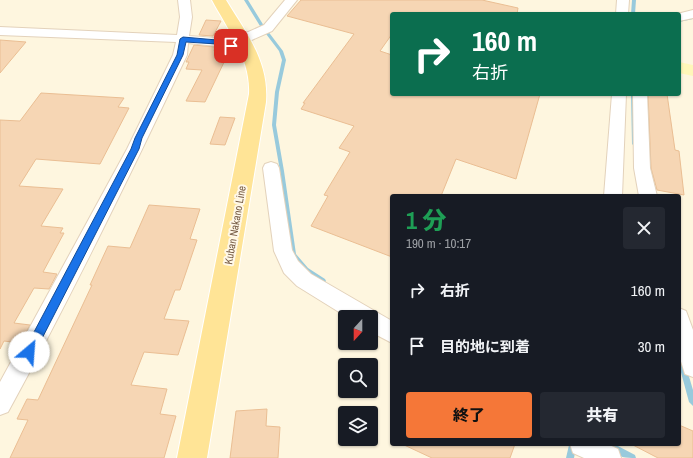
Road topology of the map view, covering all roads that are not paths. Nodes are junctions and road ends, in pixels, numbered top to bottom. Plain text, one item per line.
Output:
1 (184, 0) edge
2 (219, 0) edge
3 (291, 0) edge
4 (623, 0) edge
5 (622, 12) edge
6 (693, 14) edge
7 (681, 17) edge
8 (0, 31) edge
9 (183, 39) junction
10 (244, 45) junction
11 (619, 96) edge
12 (640, 96) edge
13 (271, 168) dead end
14 (613, 194) edge
15 (648, 194) edge
16 (354, 310) edge
17 (378, 324) edge
18 (681, 325) edge
19 (390, 332) edge
20 (693, 366) edge
21 (0, 404) edge
22 (192, 458) edge

1 - 9 street
2 - 10 main road, Kuban Nakano Line
3 - 10 street
4 - 5 street
6 - 7 street
8 - 9 street
9 - 10 street
9 - 21 street
10 - 22 main road, Kuban Nakano Line
11 - 14 street
12 - 15 street
13 - 16 street
17 - 19 street
18 - 20 street

